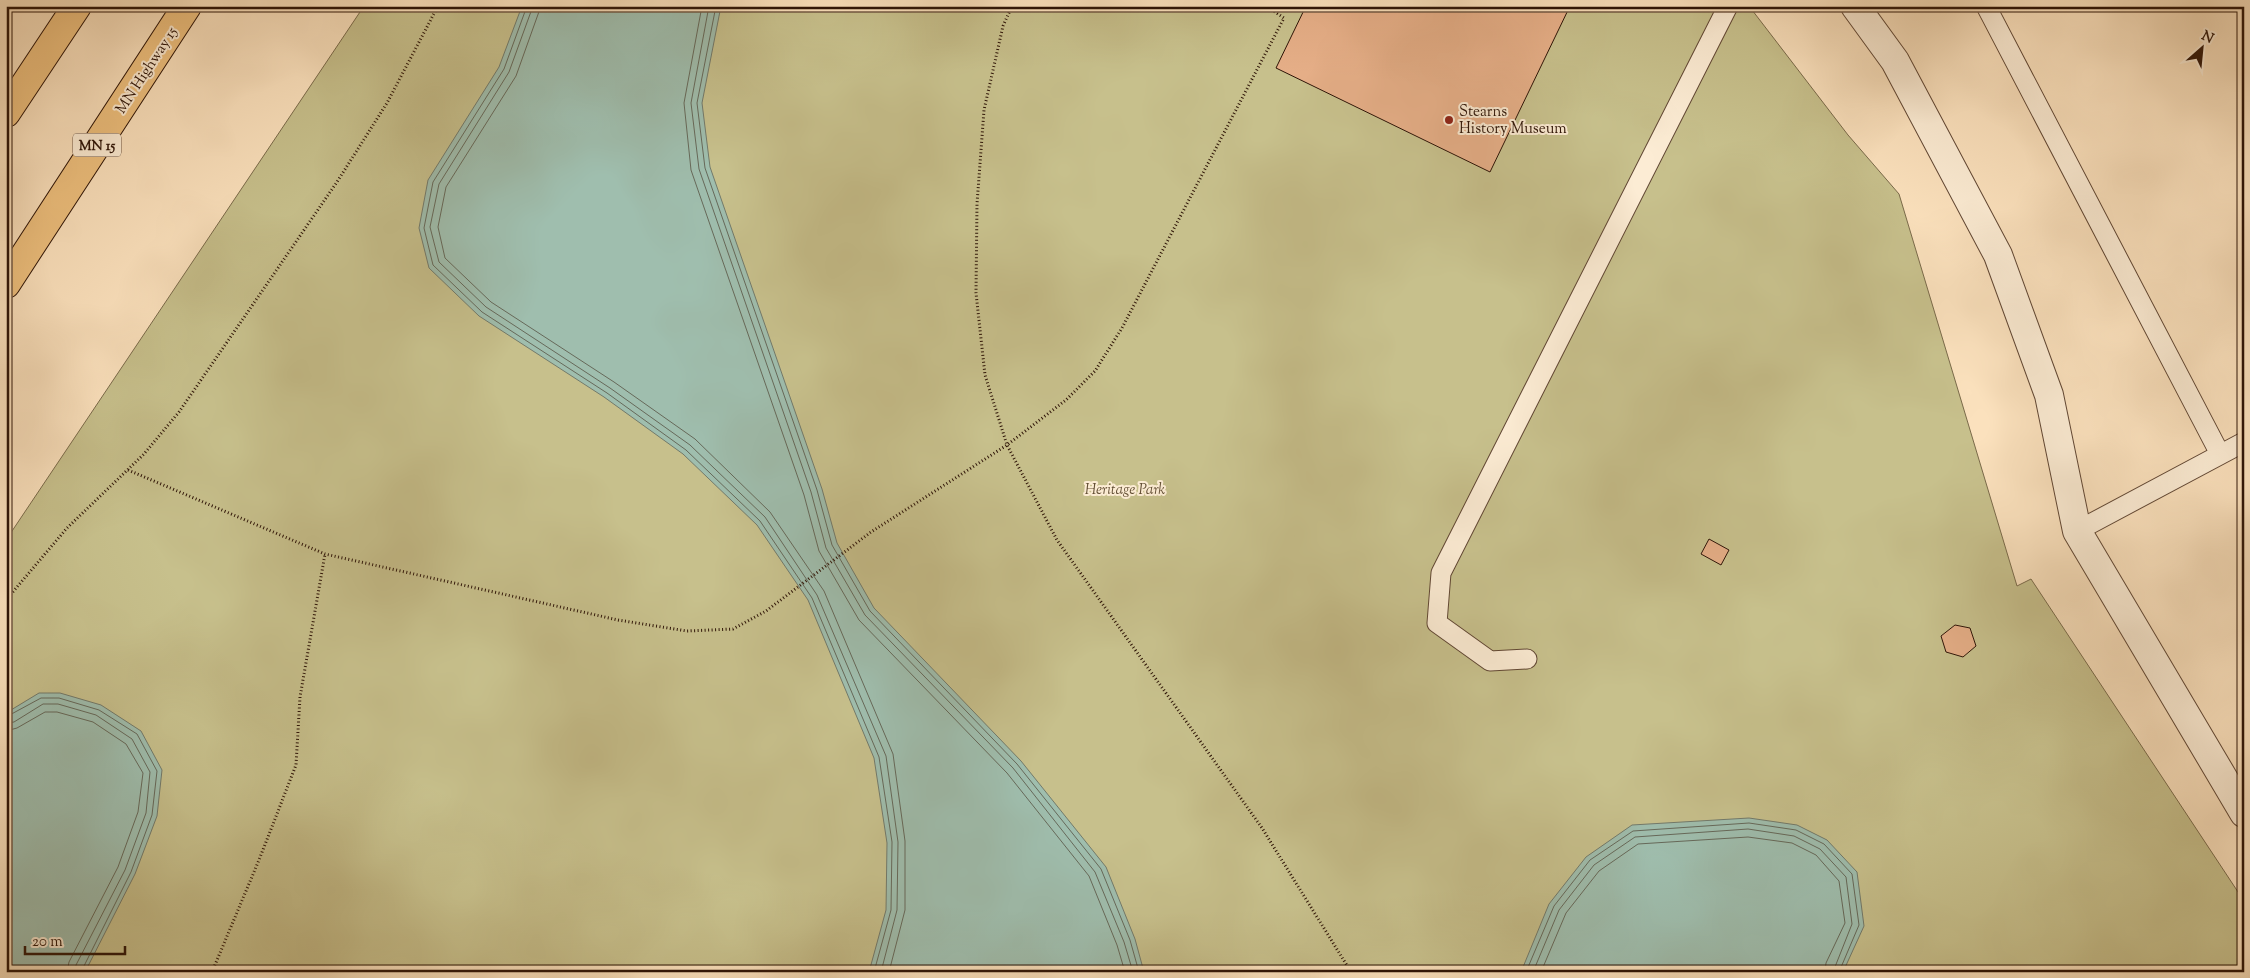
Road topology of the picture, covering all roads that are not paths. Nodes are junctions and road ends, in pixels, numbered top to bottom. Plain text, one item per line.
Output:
1 (77, 6) edge
2 (187, 6) edge
3 (1728, 6) edge
4 (1856, 6) edge
5 (1986, 6) edge
6 (6, 113) edge
7 (6, 284) edge
8 (2244, 442) edge
9 (2220, 454) junction
10 (2077, 531) junction
11 (1526, 660) dead end
12 (2244, 813) edge

1 - 6 highway
2 - 7 highway, MN Highway 15 / MN 15
3 - 11 lane
4 - 10 street
5 - 9 lane
8 - 9 lane
9 - 10 lane
10 - 12 street

